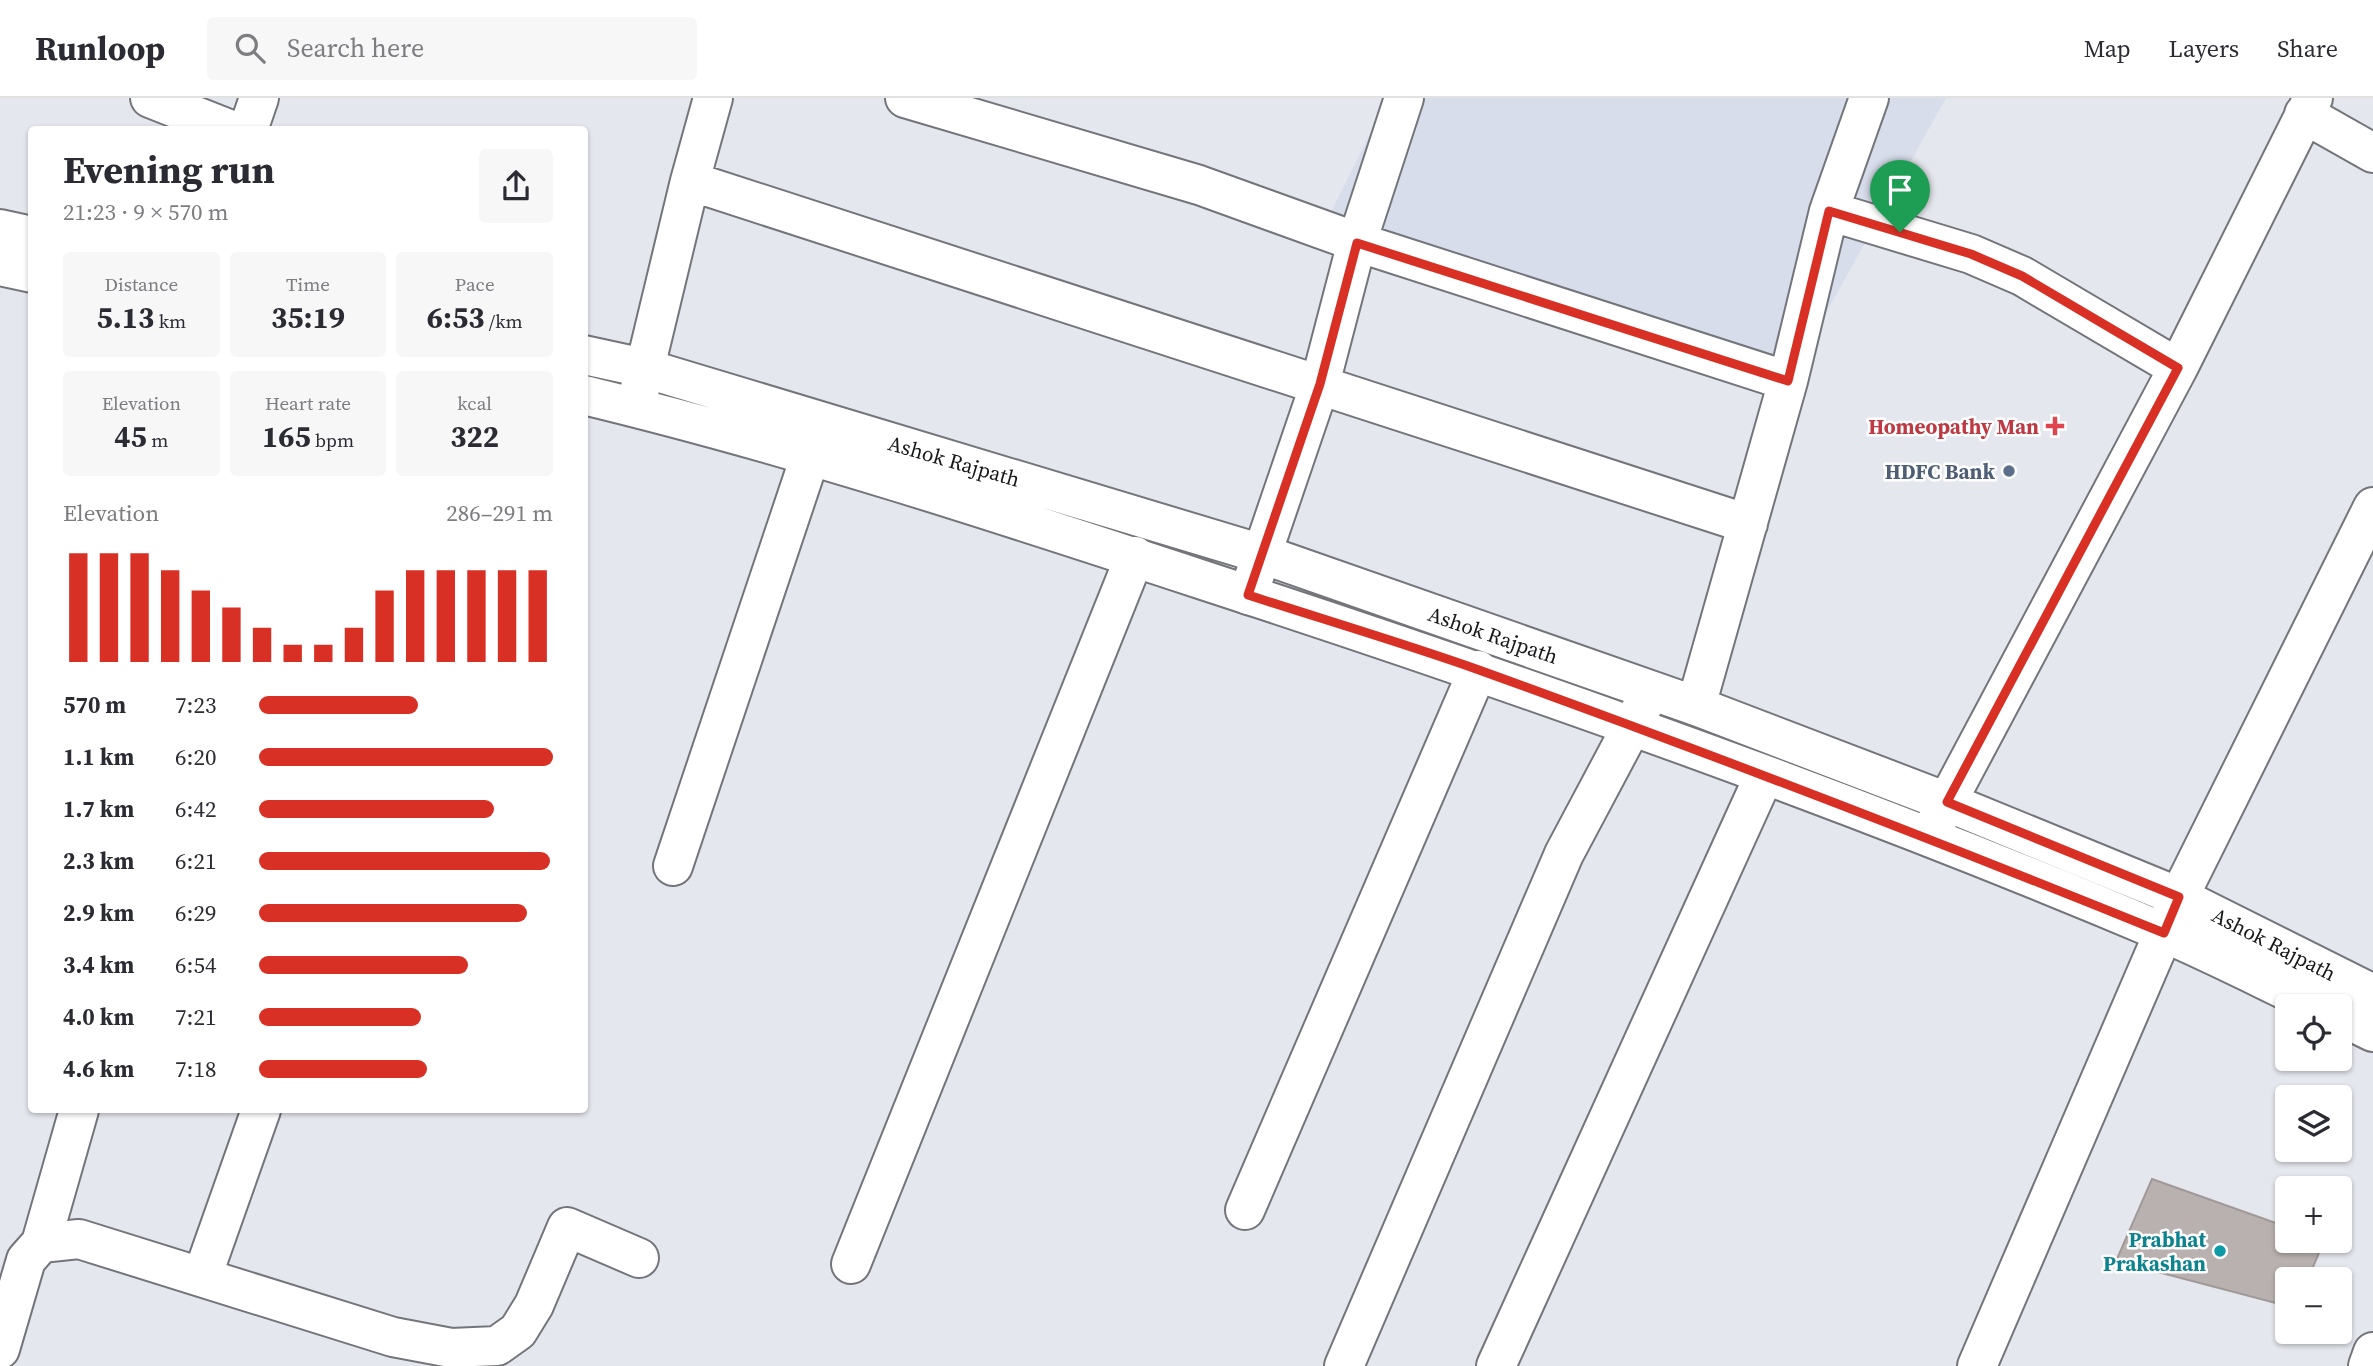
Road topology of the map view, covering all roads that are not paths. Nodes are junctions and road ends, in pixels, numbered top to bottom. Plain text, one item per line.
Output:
1 (150, 98) edge
2 (259, 98) edge
3 (713, 98) edge
4 (905, 98) edge
5 (1404, 98) edge
6 (1869, 98) edge
7 (2308, 106) edge
8 (221, 126) edge
9 (249, 126) edge
10 (2373, 153) edge
11 (690, 181) junction
12 (1829, 211) junction
13 (0, 229) edge
14 (28, 235) edge
15 (1357, 243) junction
16 (0, 267) edge
17 (28, 272) edge
18 (588, 356) edge
19 (644, 368) junction
20 (2178, 368) junction
21 (1788, 381) junction
22 (1320, 384) junction
23 (588, 396) edge
24 (636, 407) junction
25 (810, 457) junction
26 (2373, 508) edge
27 (1748, 524) junction
28 (1262, 554) junction
29 (1135, 556) junction
30 (1248, 595) junction
31 (1478, 670) junction
32 (1651, 690) junction
33 (1696, 706) junction
34 (1630, 726) junction
35 (1764, 776) junction
36 (1947, 802) junction
37 (1928, 837) junction
38 (673, 866) dead end
39 (2179, 897) junction
40 (2164, 933) junction
41 (2294, 994) edge
42 (2373, 994) edge
43 (2352, 1022) edge
44 (2373, 1032) edge
45 (78, 1113) edge
46 (260, 1113) edge
47 (1245, 1210) dead end
48 (41, 1242) junction
49 (639, 1258) dead end
50 (851, 1264) dead end
51 (202, 1277) junction
52 (0, 1349) edge
53 (2373, 1352) edge
54 (1344, 1366) edge
55 (1496, 1366) edge
56 (1977, 1366) edge
57 (2368, 1366) edge

1 - 8 street
2 - 9 street
3 - 11 street
4 - 15 street
5 - 15 street
6 - 12 street
7 - 10 street
7 - 20 street
11 - 19 street
11 - 22 street
12 - 20 street
12 - 21 street
13 - 14 street
15 - 21 street
15 - 22 street
16 - 17 street
18 - 19 street, Ashok Rajpath
19 - 24 street
19 - 28 street, Ashok Rajpath
20 - 36 street
21 - 27 street
22 - 27 street
22 - 28 street
23 - 24 street, Ashok Rajpath
24 - 25 street, Ashok Rajpath
25 - 29 street, Ashok Rajpath
25 - 38 street
26 - 39 street
27 - 33 street
28 - 30 street
28 - 32 street, Ashok Rajpath
29 - 30 street, Ashok Rajpath
29 - 50 street
30 - 31 street, Ashok Rajpath
31 - 34 street, Ashok Rajpath
31 - 47 street
32 - 33 street, Ashok Rajpath
32 - 34 street
33 - 36 street, Ashok Rajpath
34 - 35 street, Ashok Rajpath
34 - 54 street
35 - 37 street, Ashok Rajpath
35 - 55 street
36 - 37 street
36 - 39 street, Ashok Rajpath
37 - 40 street, Ashok Rajpath
39 - 40 street
39 - 42 street, Ashok Rajpath
40 - 41 street, Ashok Rajpath
40 - 56 street
43 - 44 street
45 - 48 street
46 - 51 street
48 - 51 street
48 - 52 street
49 - 51 street
53 - 57 street

